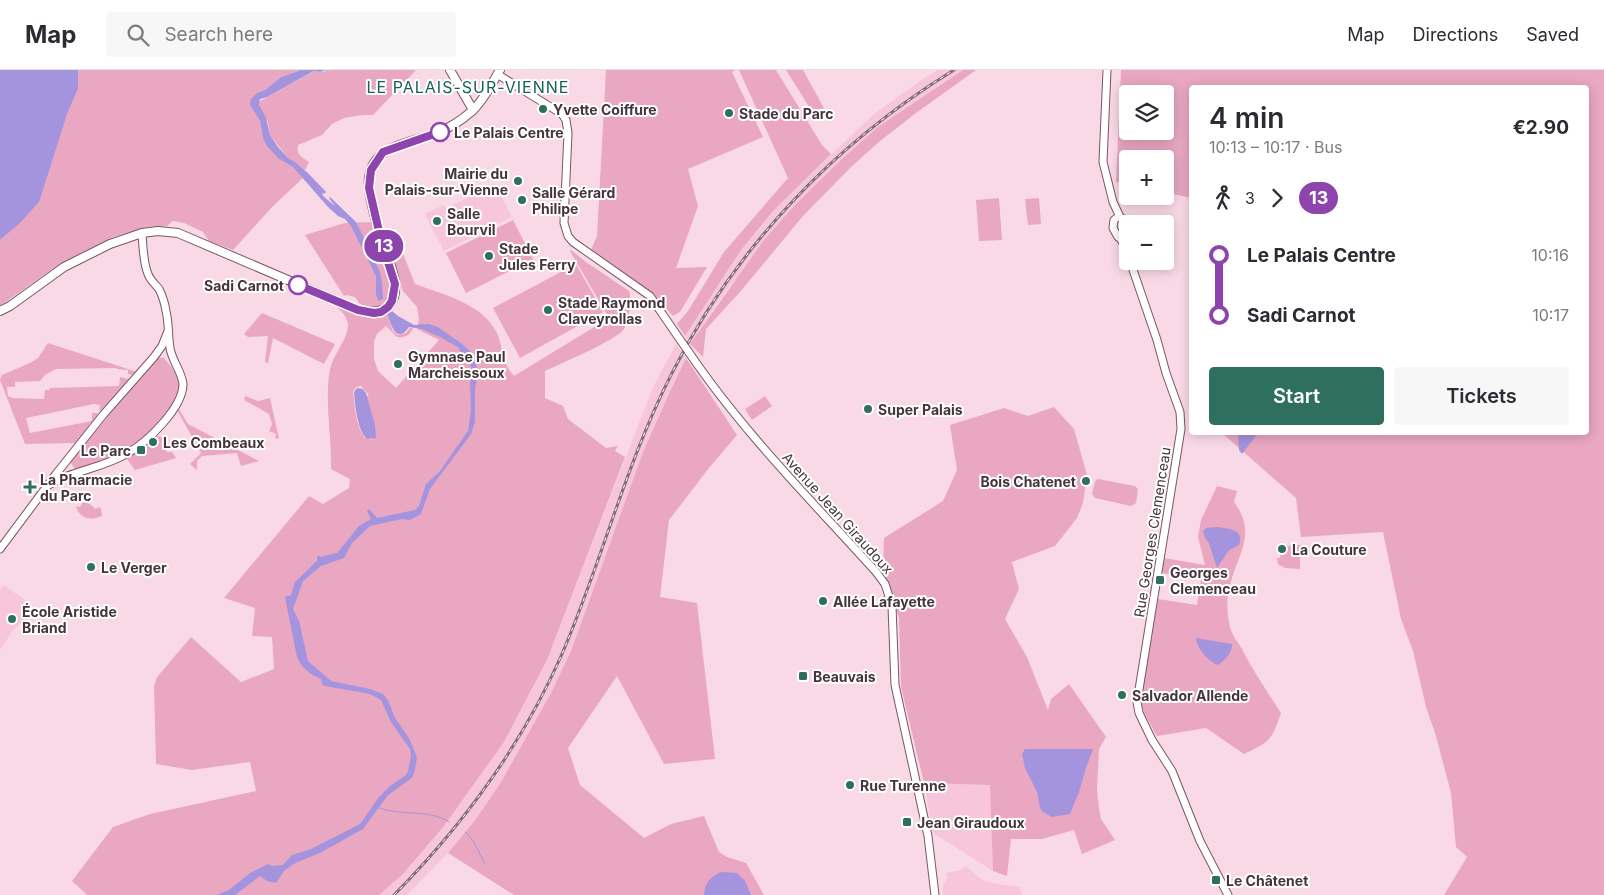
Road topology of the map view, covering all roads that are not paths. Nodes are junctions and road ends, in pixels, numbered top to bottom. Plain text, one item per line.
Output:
1 (450, 70) edge
2 (1107, 70) edge
3 (499, 72) edge
4 (473, 110) junction
5 (1118, 218) joint
6 (142, 233) junction
7 (1119, 234) edge
8 (1133, 270) edge
9 (0, 312) edge
10 (169, 329) junction
11 (67, 462) junction
12 (72, 473) junction
13 (46, 488) junction
14 (0, 549) edge
15 (935, 895) edge
16 (1228, 895) edge

1 - 4 main road
2 - 5 street
3 - 4 main road
3 - 15 street, Avenue Jean Giraudoux, bridge
4 - 6 main road
5 - 7 street
6 - 9 main road
6 - 10 street
8 - 16 street, Rue Georges Clemenceau
10 - 11 street
10 - 12 street
11 - 12 street
11 - 13 street
12 - 13 street
13 - 14 street

